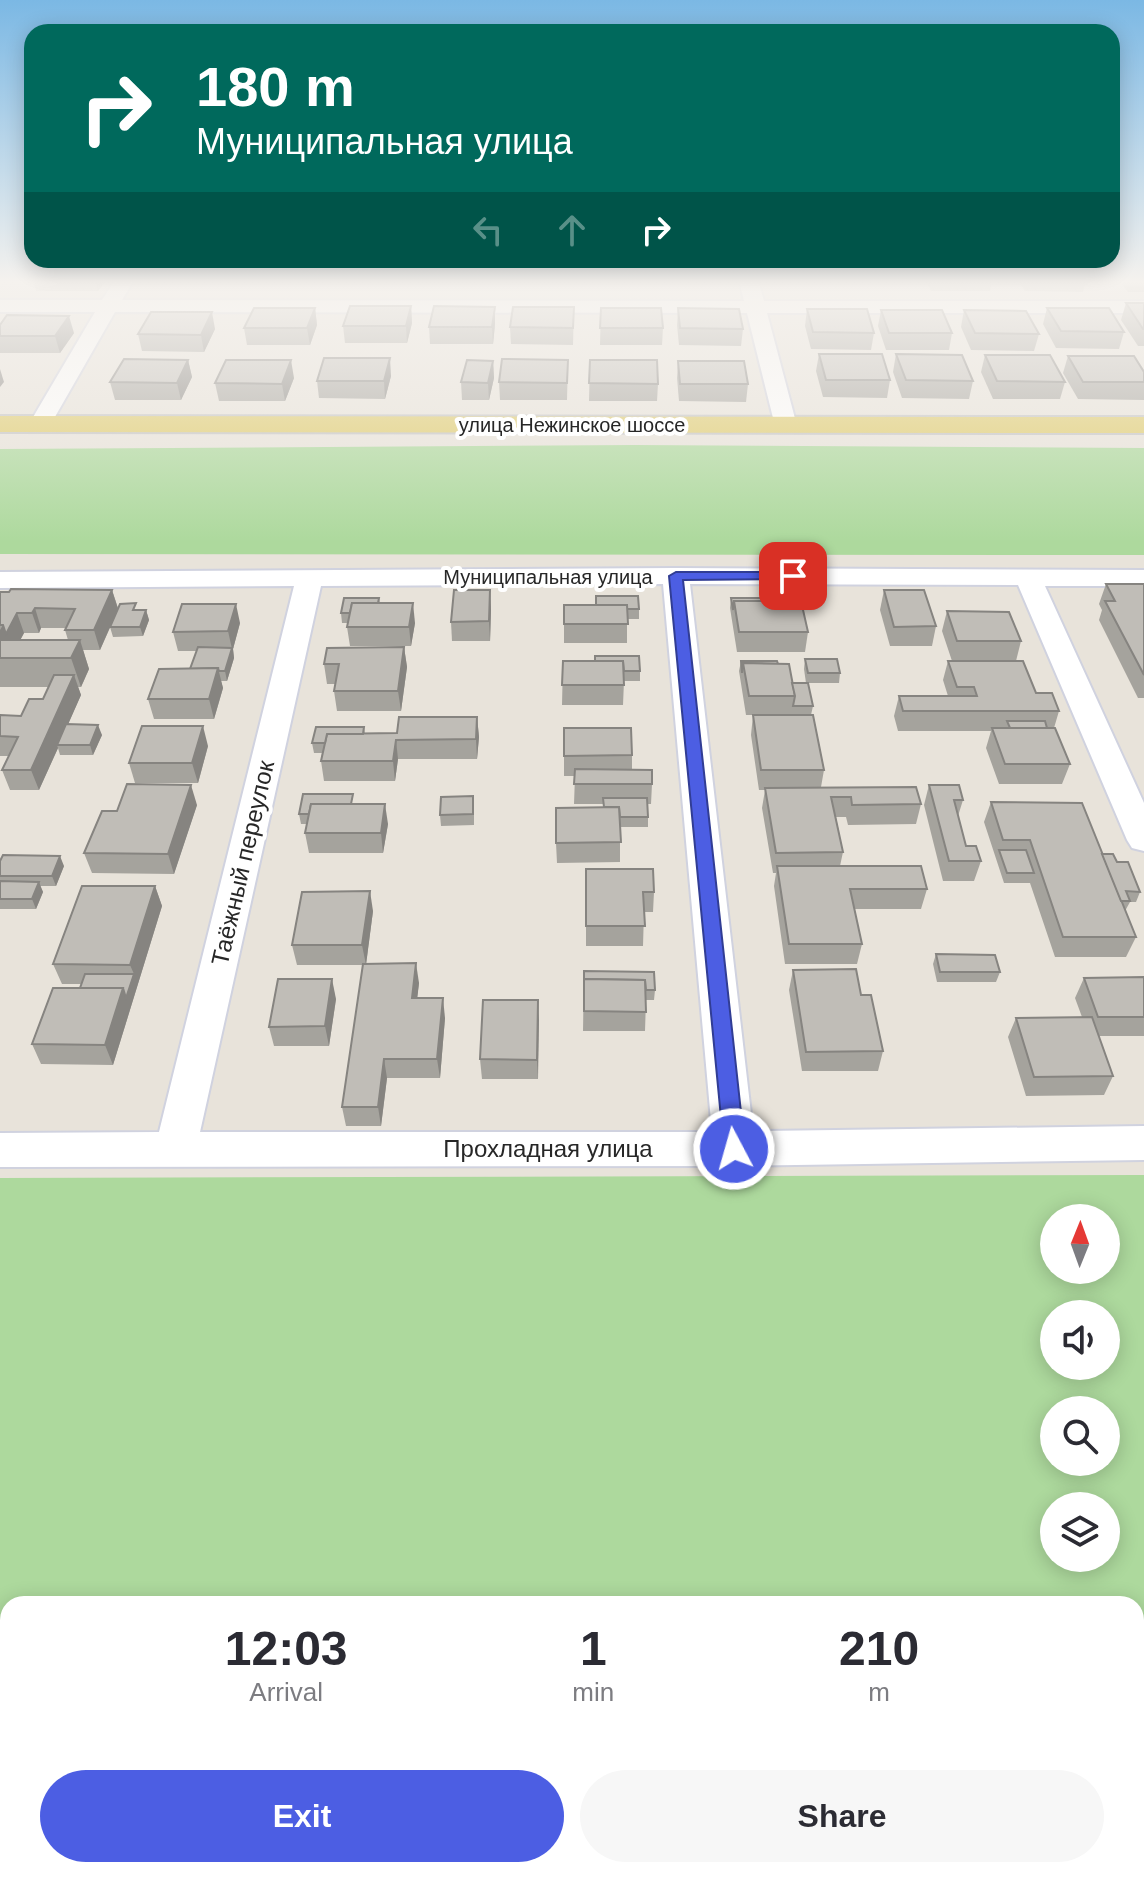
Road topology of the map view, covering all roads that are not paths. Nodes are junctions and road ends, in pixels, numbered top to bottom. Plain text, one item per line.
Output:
1 (72, 368) edge
2 (771, 368) edge
3 (0, 424) edge
4 (40, 424) junction
5 (1144, 425) edge
6 (786, 426) junction
7 (676, 576) junction
8 (1028, 577) junction
9 (309, 578) junction
10 (1144, 578) edge
11 (0, 580) edge
12 (1144, 840) edge
13 (1144, 1143) edge
14 (176, 1148) junction
15 (734, 1149) junction
16 (0, 1150) edge

1 - 4 street
2 - 6 street
3 - 4 main road, улица Нежинское шоссе
4 - 6 main road, улица Нежинское шоссе
5 - 6 main road, улица Нежинское шоссе
7 - 8 street, Муниципальная улица
7 - 9 street, Муниципальная улица
7 - 15 street
8 - 10 street, Муниципальная улица
8 - 12 street
9 - 11 street, Муниципальная улица
9 - 14 street, Таёжный переулок
13 - 15 street, Прохладная улица
14 - 15 street, Прохладная улица
14 - 16 street, Прохладная улица

